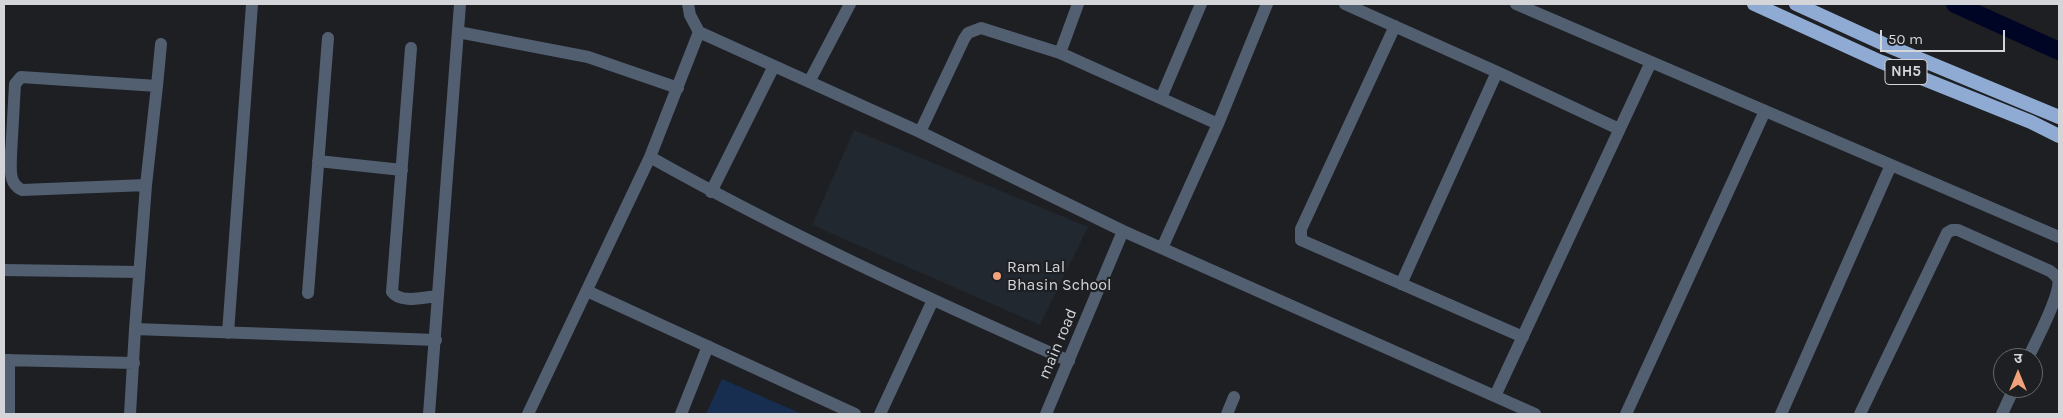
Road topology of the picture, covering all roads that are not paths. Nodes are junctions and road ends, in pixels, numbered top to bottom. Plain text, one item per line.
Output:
1 (252, 4) edge
2 (460, 4) edge
3 (688, 4) edge
4 (850, 4) edge
5 (1078, 4) edge
6 (1201, 4) edge
7 (1267, 4) edge
8 (1345, 4) edge
9 (1516, 4) edge
10 (1754, 4) edge
11 (1796, 4) edge
12 (1394, 26) junction
13 (458, 32) junction
14 (700, 32) junction
15 (328, 38) dead end
16 (161, 44) dead end
17 (411, 48) dead end
18 (1060, 53) junction
19 (1651, 62) junction
20 (774, 66) junction
21 (1497, 72) junction
22 (809, 82) junction
23 (157, 86) junction
24 (678, 88) junction
25 (1161, 98) junction
26 (1765, 111) junction
27 (2059, 116) edge
28 (1218, 124) junction
29 (1619, 129) junction
30 (920, 132) junction
31 (2059, 136) edge
32 (7, 155) edge
33 (650, 157) junction
34 (318, 162) junction
35 (1891, 165) junction
36 (402, 170) junction
37 (146, 185) junction
38 (711, 192) junction
39 (1123, 231) junction
40 (2059, 237) edge
41 (1162, 248) junction
42 (4, 270) edge
43 (139, 272) junction
44 (2058, 278) edge
45 (1401, 284) junction
46 (587, 291) junction
47 (308, 293) dead end
48 (438, 296) junction
49 (933, 300) junction
50 (135, 329) junction
51 (228, 333) junction
52 (1523, 337) junction
53 (436, 340) junction
54 (708, 346) junction
55 (2033, 348) edge
56 (7, 360) edge
57 (1069, 361) junction
58 (134, 363) junction
59 (1495, 396) junction
60 (1234, 397) dead end
61 (2009, 398) edge
62 (9, 414) edge
63 (130, 414) edge
64 (429, 414) edge
65 (528, 414) edge
66 (681, 414) edge
67 (856, 414) edge
68 (880, 414) edge
69 (1046, 414) edge
70 (1228, 414) edge
71 (1535, 414) edge
72 (1626, 414) edge
73 (1781, 414) edge
74 (1860, 414) edge
75 (2002, 414) edge

1 - 51 street
2 - 13 street
3 - 14 street
4 - 22 street
5 - 18 street
6 - 25 street
7 - 28 street
8 - 12 street
9 - 19 street
10 - 31 highway, NH5
11 - 27 highway, NH5
12 - 21 street
12 - 45 street
13 - 24 street
13 - 48 street
14 - 20 street
14 - 24 street
15 - 34 street
16 - 23 street
17 - 36 street
18 - 25 street
18 - 30 street
19 - 26 street
19 - 29 street
20 - 22 street
20 - 38 street
21 - 29 street
21 - 45 street
22 - 30 street
23 - 32 street
23 - 37 street
24 - 33 street
25 - 28 street
26 - 35 street
26 - 72 street
28 - 41 street
29 - 52 street
30 - 39 street
32 - 37 street
33 - 38 street
33 - 46 street
34 - 36 street
34 - 47 street
35 - 40 street
35 - 73 street
36 - 48 street
37 - 43 street
38 - 49 street
39 - 41 street
39 - 57 street, main road
41 - 59 street
42 - 43 street
43 - 50 street
44 - 55 street
44 - 74 street
45 - 52 street
46 - 54 street
46 - 65 street
48 - 53 street
49 - 57 street
49 - 68 street
50 - 51 street
50 - 58 street
51 - 53 street
52 - 59 street
53 - 64 street
54 - 66 street
54 - 67 street
56 - 58 street
56 - 62 street
57 - 69 street, main road
58 - 63 street
59 - 71 street
60 - 70 street
61 - 75 street

